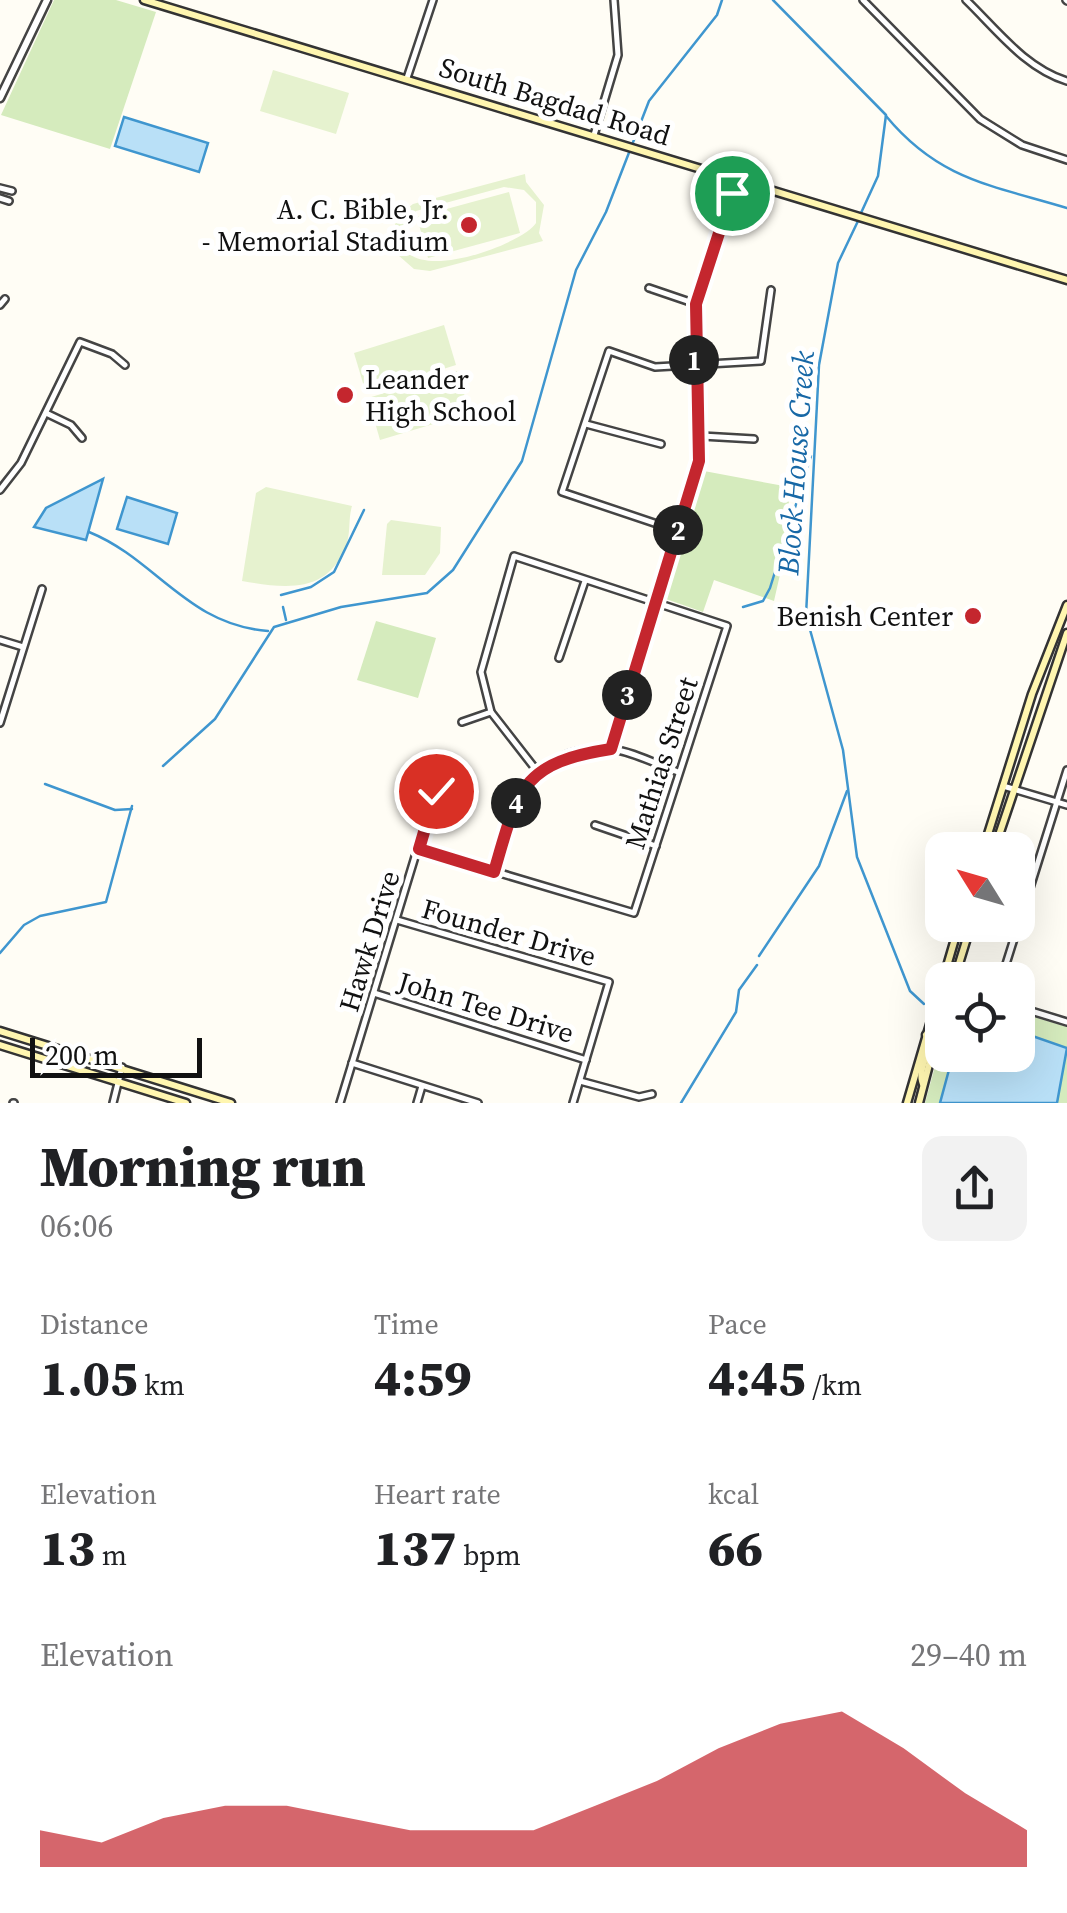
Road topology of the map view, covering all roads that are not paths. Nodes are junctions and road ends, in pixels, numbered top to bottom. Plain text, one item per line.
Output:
1 (47, 0) edge
2 (144, 0) edge
3 (433, 0) edge
4 (614, 0) edge
5 (862, 0) edge
6 (966, 0) edge
7 (407, 78) junction
8 (1067, 81) edge
9 (0, 98) edge
10 (594, 136) junction
11 (1067, 160) edge
12 (736, 181) junction
13 (0, 188) edge
14 (12, 191) dead end
15 (0, 198) edge
16 (9, 201) dead end
17 (1067, 280) edge
18 (649, 288) dead end
19 (771, 290) dead end
20 (696, 304) junction
21 (125, 365) dead end
22 (694, 365) junction
23 (46, 413) junction
24 (586, 424) junction
25 (702, 436) junction
26 (82, 438) dead end
27 (754, 439) dead end
28 (661, 444) dead end
29 (3, 480) edge
30 (0, 490) edge
31 (678, 531) junction
32 (585, 581) junction
33 (42, 589) dead end
34 (655, 602) junction
35 (1067, 605) edge
36 (1067, 633) edge
37 (0, 640) edge
38 (23, 647) junction
39 (559, 658) dead end
40 (492, 712) junction
41 (462, 722) dead end
42 (0, 723) edge
43 (611, 749) junction
44 (537, 770) junction
45 (1067, 770) edge
46 (678, 772) junction
47 (1003, 786) junction
48 (1014, 788) junction
49 (436, 791) dead end
50 (1057, 802) junction
51 (1067, 805) edge
52 (595, 824) dead end
53 (989, 832) edge
54 (1000, 832) edge
55 (656, 846) junction
56 (419, 849) junction
57 (494, 872) junction
58 (397, 920) junction
59 (1008, 962) edge
60 (374, 994) junction
61 (1035, 1012) edge
62 (1066, 1019) edge
63 (0, 1031) edge
64 (925, 1039) edge
65 (0, 1046) edge
66 (925, 1058) edge
67 (586, 1060) junction
68 (352, 1063) junction
69 (122, 1066) junction
70 (927, 1072) edge
71 (580, 1081) junction
72 (118, 1083) junction
73 (924, 1085) junction
74 (422, 1086) junction
75 (652, 1094) dead end
76 (113, 1103) edge
77 (186, 1103) edge
78 (231, 1103) edge
79 (340, 1103) edge
80 (417, 1103) edge
81 (478, 1103) edge
82 (573, 1103) edge
83 (907, 1103) edge
84 (918, 1103) edge

1 - 9 street
2 - 7 main road, South Bagdad Road
3 - 7 street
4 - 10 street
5 - 11 street
6 - 8 street
7 - 10 main road, South Bagdad Road
10 - 12 main road, South Bagdad Road
12 - 17 main road, South Bagdad Road
12 - 20 street
13 - 14 street
15 - 16 street
18 - 20 street
19 - 22 street
20 - 22 street
21 - 23 street
22 - 24 street
22 - 25 street
23 - 26 street
23 - 29 street
24 - 28 street
24 - 31 street
25 - 27 street
25 - 31 street
29 - 30 street
31 - 34 street
32 - 34 street
32 - 39 street
32 - 40 street
33 - 38 street
34 - 43 street
34 - 46 street, Mathias Street
35 - 47 main road
36 - 48 main road
37 - 38 street
38 - 42 street
40 - 41 street
40 - 44 street
43 - 44 street
43 - 46 street
44 - 57 street
45 - 50 street
46 - 55 street, Mathias Street
47 - 48 street
47 - 53 main road
48 - 50 street
48 - 54 main road
49 - 56 street, Hawk Drive
50 - 51 street
50 - 59 street
52 - 55 street
55 - 57 street, Mathias Street
56 - 57 street
56 - 58 street, Hawk Drive
58 - 60 street, Hawk Drive
58 - 67 street, Founder Drive
60 - 67 street, John Tee Drive
60 - 68 street, Hawk Drive
61 - 62 street
63 - 69 main road
64 - 83 main road
65 - 72 main road
66 - 73 main road
67 - 71 street
68 - 74 street
68 - 79 street, Hawk Drive
69 - 72 street
69 - 78 main road
70 - 73 main road
71 - 75 street
71 - 82 street
72 - 76 street
72 - 77 main road
73 - 84 main road
74 - 80 street
74 - 81 street

